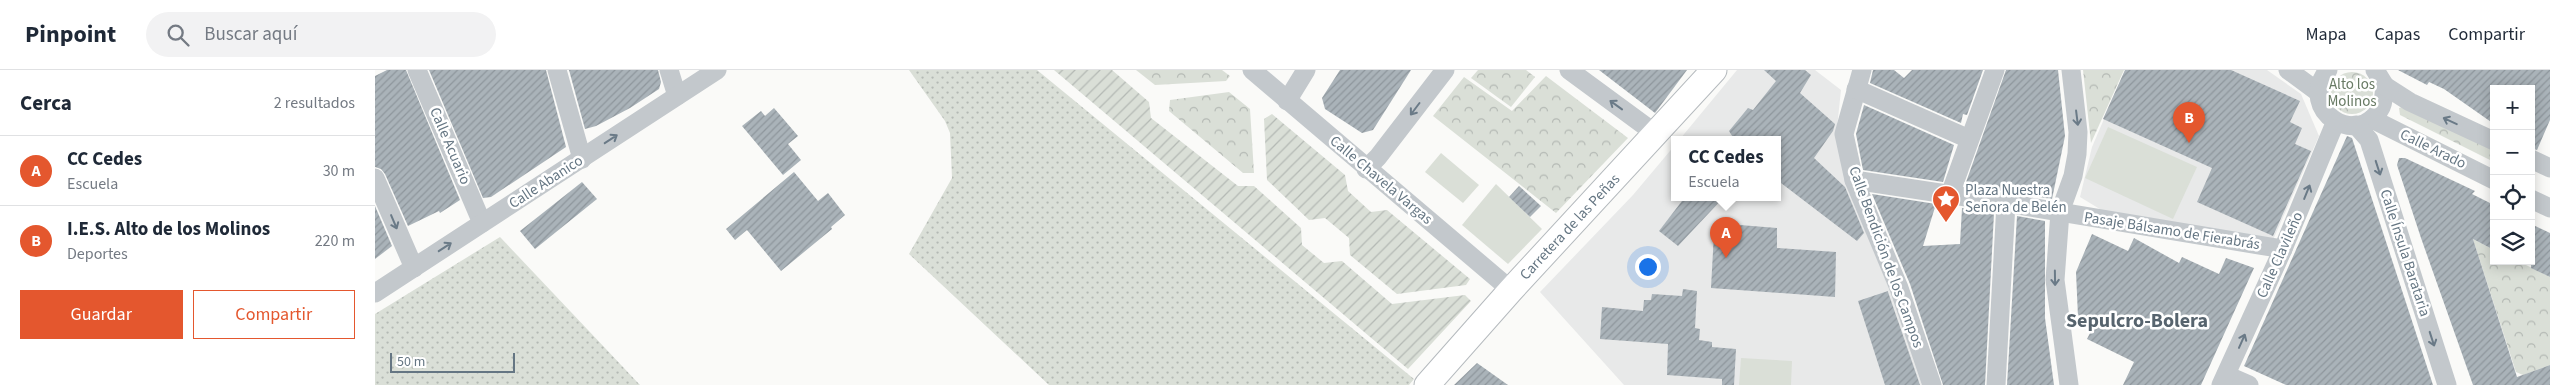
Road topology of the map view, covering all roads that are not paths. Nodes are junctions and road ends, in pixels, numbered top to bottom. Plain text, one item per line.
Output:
1 (417, 70) edge
2 (557, 70) edge
3 (669, 70) edge
4 (717, 70) edge
5 (1252, 70) edge
6 (1306, 70) edge
7 (1445, 70) edge
8 (1569, 70) edge
9 (1714, 70) edge
10 (1862, 70) edge
11 (1995, 70) edge
12 (2071, 70) edge
13 (2288, 70) edge
14 (2328, 70) edge
15 (2375, 70) edge
16 (2385, 86) junction
17 (1856, 89) junction
18 (2318, 92) junction
19 (677, 96) junction
20 (1287, 100) junction
21 (2364, 122) junction
22 (2335, 123) junction
23 (1655, 134) junction
24 (1969, 139) junction
25 (2490, 139) edge
26 (582, 159) junction
27 (2535, 161) edge
28 (2550, 167) edge
29 (1366, 169) junction
30 (375, 178) edge
31 (2490, 178) edge
32 (1854, 180) junction
33 (1949, 197) junction
34 (2535, 200) edge
35 (2006, 202) junction
36 (2550, 208) edge
37 (2060, 212) junction
38 (482, 223) junction
39 (2283, 249) junction
40 (414, 268) junction
41 (1511, 290) junction
42 (375, 293) edge
43 (2224, 380) edge
44 (1427, 385) edge
45 (1932, 385) edge
46 (1995, 385) edge
47 (2069, 385) edge
48 (2249, 385) edge
49 (2447, 385) edge

1 - 38 street, Calle Acuario
2 - 26 street
3 - 19 street
4 - 19 street, Calle Abanico
5 - 20 street, Calle Chavela Vargas
6 - 20 street
7 -> 29 street
23 -> 8 street
9 - 23 main road, Carretera de las Peñas
10 - 17 street, Calle Bendición de los Campos
11 - 24 street
12 -> 37 street
13 - 18 street
14 - 18 street
15 - 16 street
16 - 21 street
25 -> 16 street
17 - 24 street
17 - 32 street, Calle Bendición de los Campos
18 - 22 street
26 -> 19 street, Calle Abanico
20 - 29 street, Calle Chavela Vargas
21 - 22 street
21 - 31 street, Calle Arado
21 -> 49 street, Calle Ínsula Barataria
39 -> 22 street, Calle Clavileño
23 - 41 main road, Carretera de las Peñas
24 - 33 street
26 - 38 street, Calle Abanico
27 - 28 street
29 - 41 street, Calle Chavela Vargas
30 -> 40 street
32 - 33 street, Pasaje Bálsamo de Fierabrás
32 - 45 street, Calle Bendición de los Campos
33 - 35 street, Pasaje Bálsamo de Fierabrás
34 - 36 street
35 - 37 street, Pasaje Bálsamo de Fierabrás
35 - 46 street
37 - 39 street, Pasaje Bálsamo de Fierabrás
37 -> 47 street
40 -> 38 street, Calle Abanico
43 -> 39 street, Calle Clavileño
40 - 42 street, Calle Abanico
41 - 44 main road, Carretera de las Peñas
43 - 48 street

